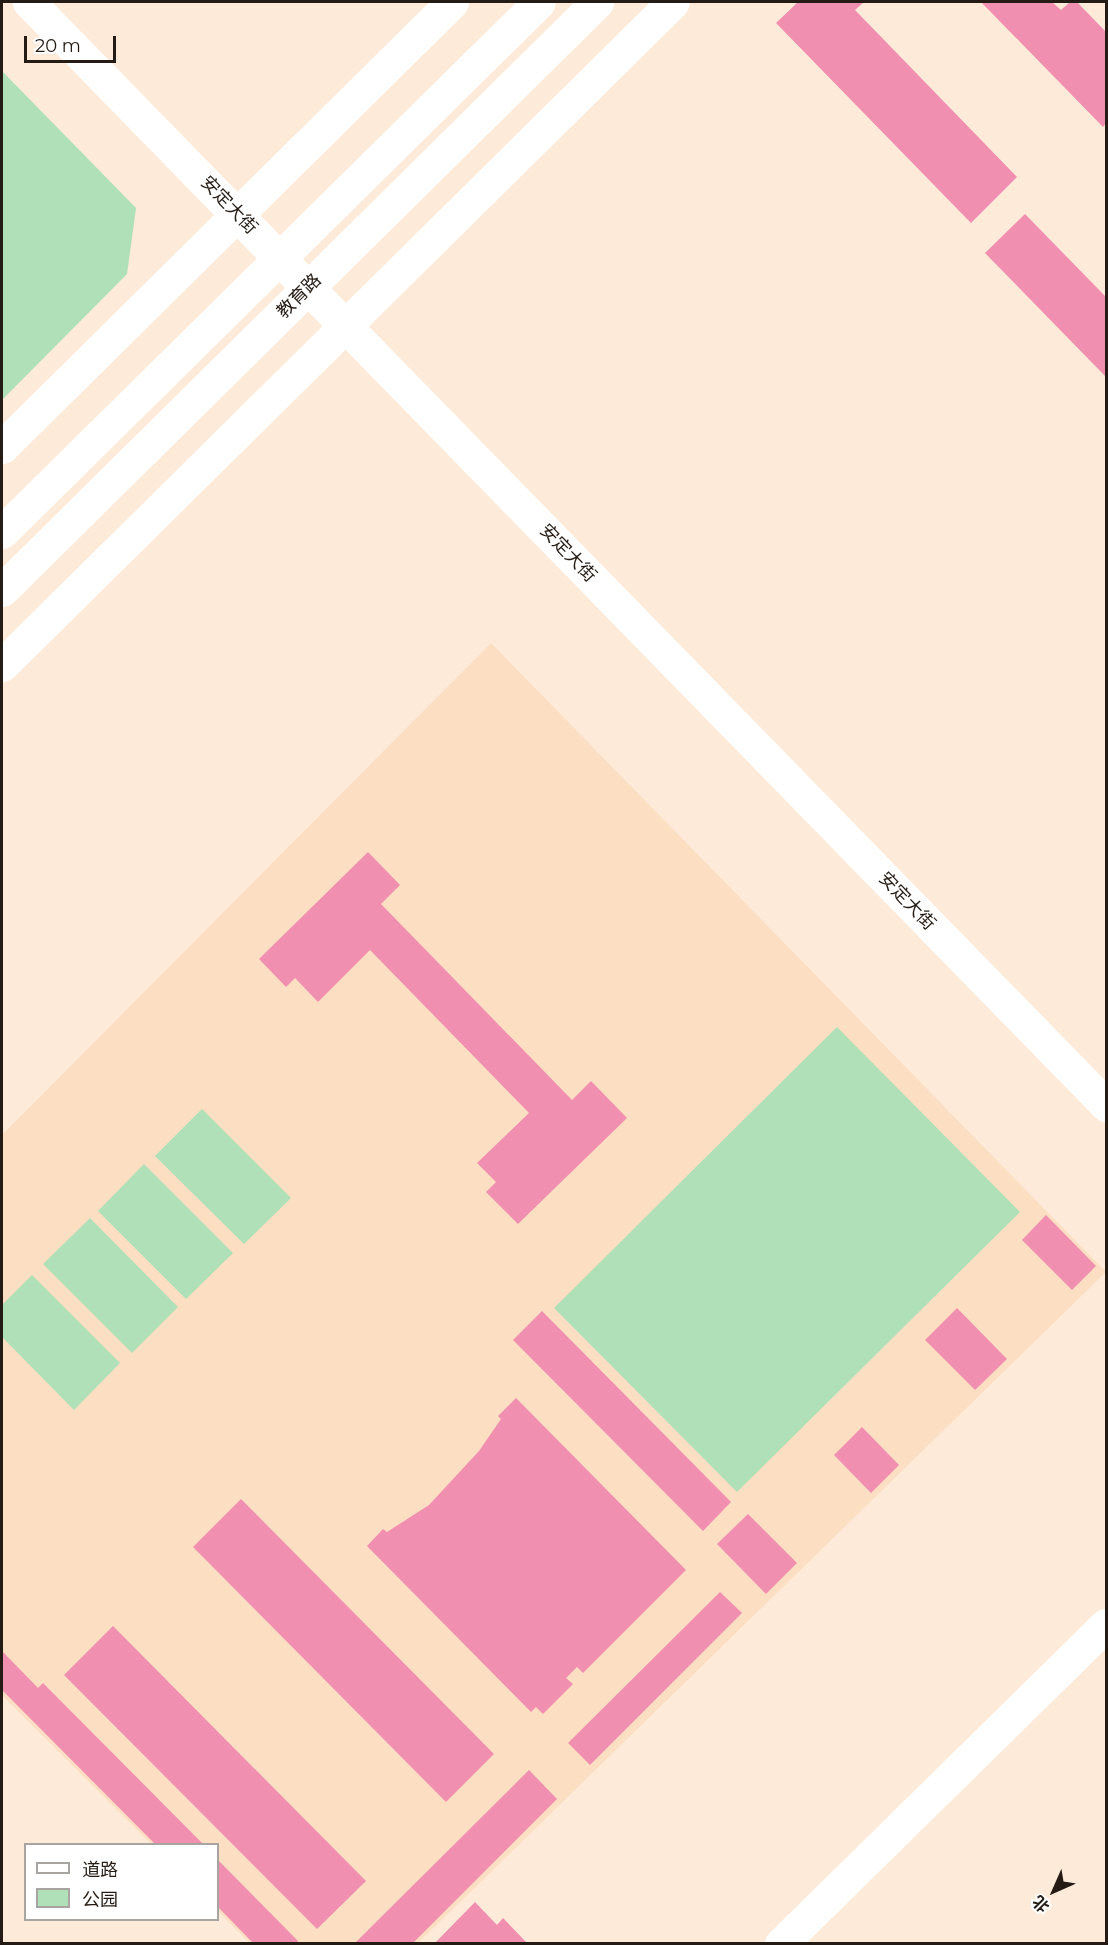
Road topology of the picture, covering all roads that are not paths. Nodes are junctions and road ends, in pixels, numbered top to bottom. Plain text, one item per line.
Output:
1 (29, 2) edge
2 (452, 2) edge
3 (539, 2) edge
4 (597, 2) edge
5 (673, 2) edge
6 (237, 214) junction
7 (280, 257) junction
8 (308, 287) junction
9 (346, 326) junction
10 (2, 447) edge
11 (2, 532) edge
12 (2, 590) edge
13 (2, 665) edge
14 (1107, 1105) edge
15 (1107, 1625) edge
16 (781, 1944) edge

1 - 6 street, 安定大街
2 - 6 street
3 - 7 street
4 - 8 street, 教育路
5 - 9 street
6 - 7 street, 安定大街
6 - 10 street
7 - 8 street, 安定大街
7 - 11 street
8 - 9 street, 安定大街
8 - 12 street, 教育路
9 - 13 street
9 - 14 street, 安定大街
15 - 16 street

